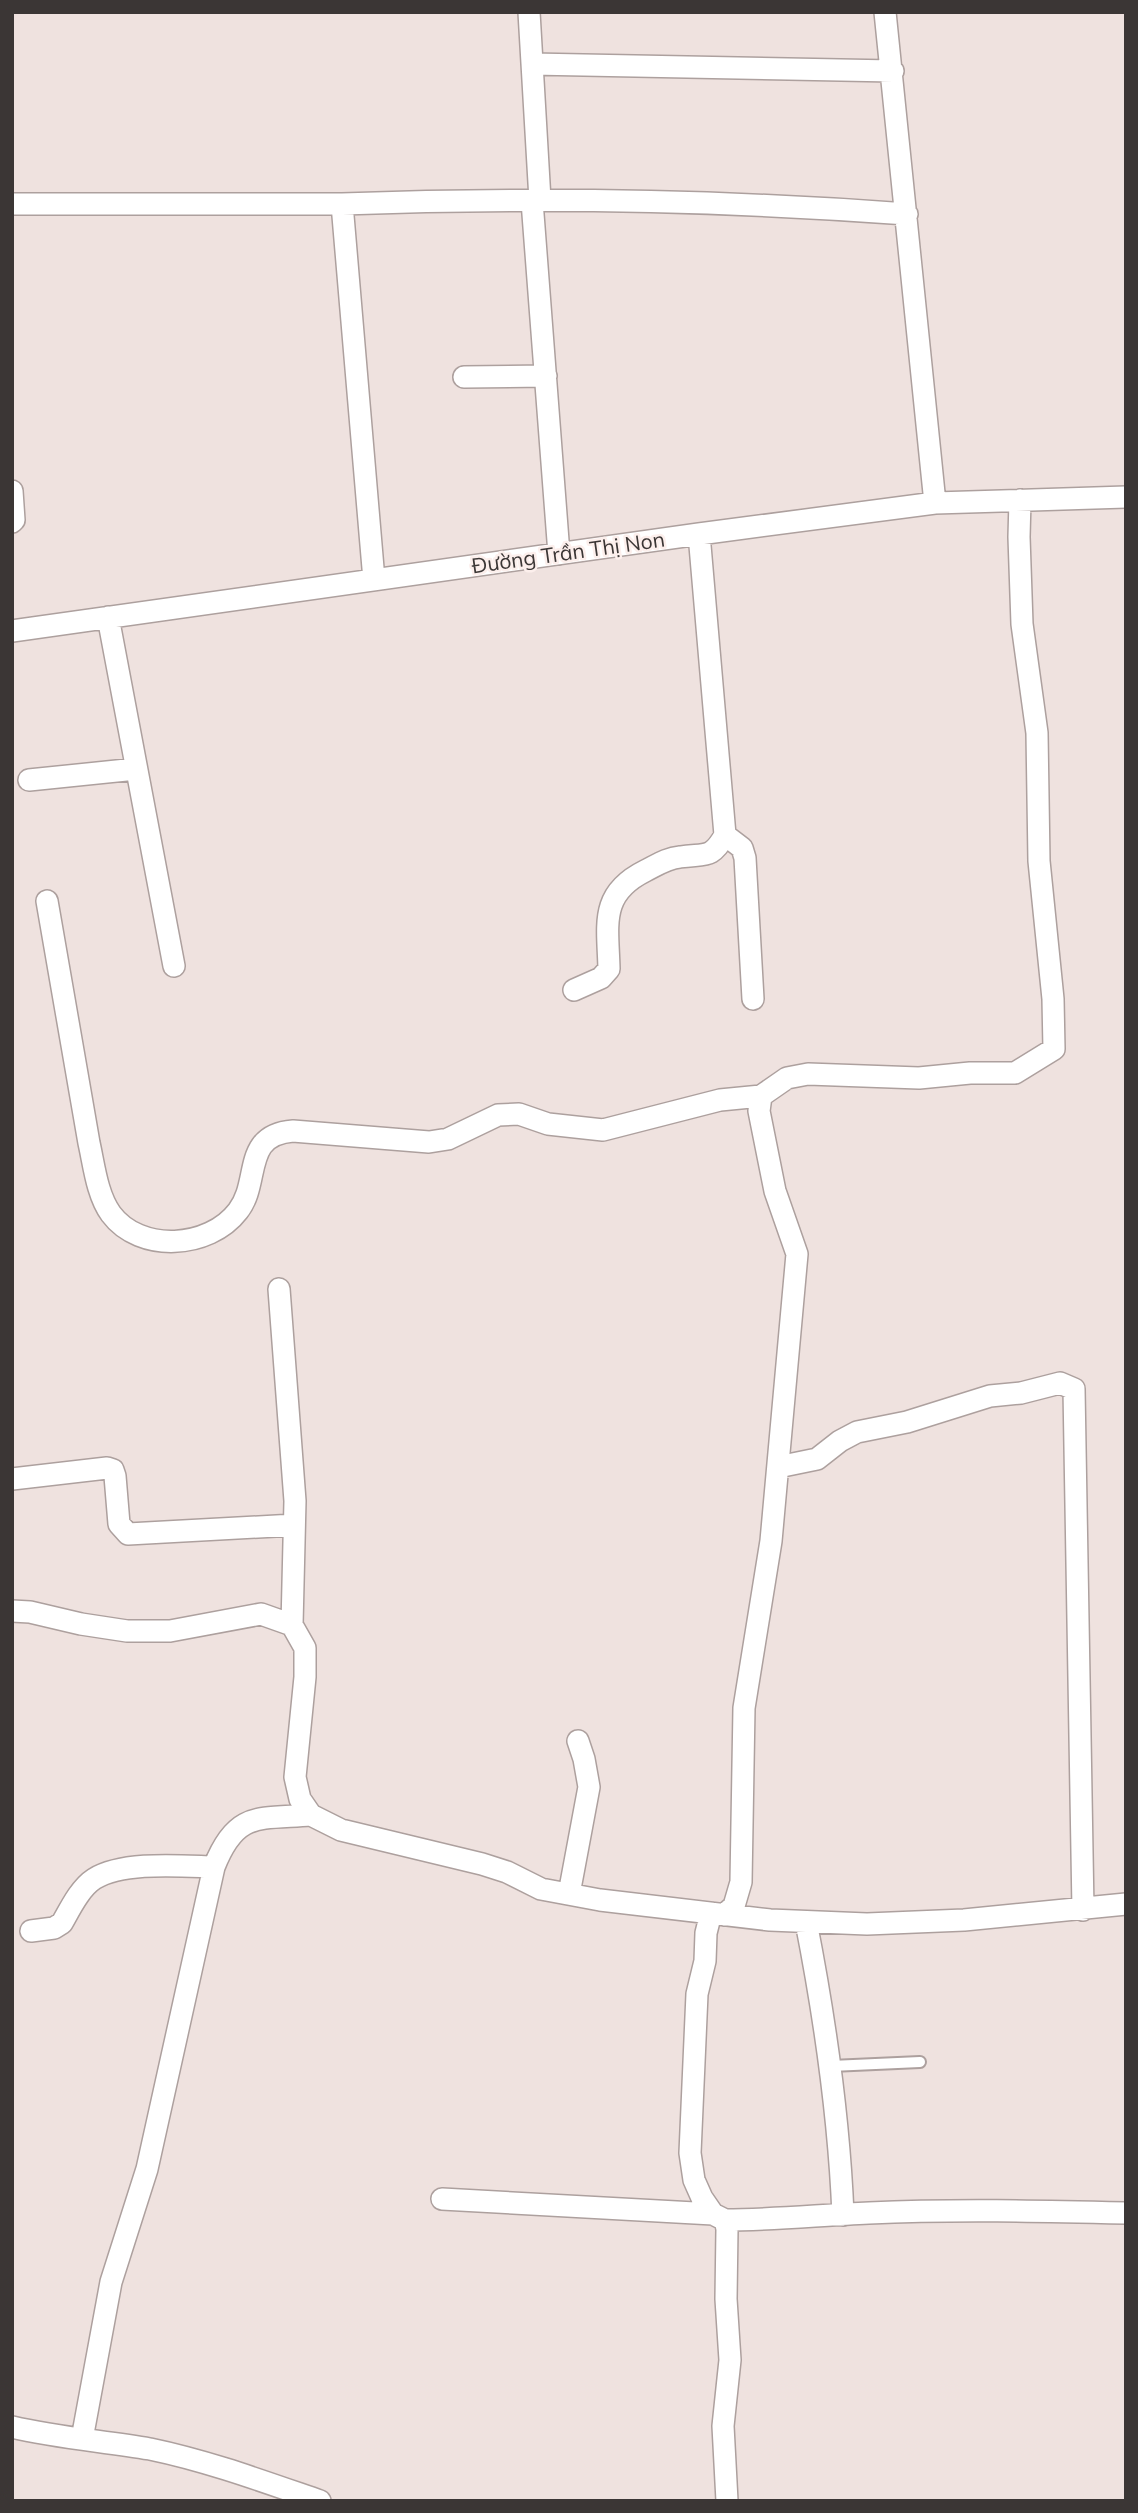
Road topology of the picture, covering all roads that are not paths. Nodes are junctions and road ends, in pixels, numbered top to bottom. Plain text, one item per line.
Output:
1 (529, 12) edge
2 (885, 12) edge
3 (532, 64) junction
4 (893, 72) junction
5 (536, 201) junction
6 (12, 204) edge
7 (342, 204) junction
8 (907, 214) junction
9 (546, 376) junction
10 (464, 377) dead end
11 (12, 491) edge
12 (1126, 497) edge
13 (1020, 499) junction
14 (935, 503) junction
15 (12, 522) edge
16 (699, 534) junction
17 (559, 554) junction
18 (374, 580) junction
19 (108, 617) junction
20 (12, 631) edge
21 (136, 769) junction
22 (29, 780) dead end
23 (725, 835) junction
24 (47, 901) dead end
25 (174, 966) dead end
26 (574, 990) dead end
27 (753, 999) dead end
28 (761, 1096) junction
29 (279, 1289) dead end
30 (778, 1467) junction
31 (12, 1479) edge
32 (295, 1525) junction
33 (12, 1611) edge
34 (292, 1625) junction
35 (578, 1741) dead end
36 (311, 1815) junction
37 (214, 1867) junction
38 (569, 1894) junction
39 (1126, 1904) edge
40 (1083, 1910) junction
41 (717, 1914) junction
42 (806, 1922) junction
43 (31, 1931) dead end
44 (920, 2062) dead end
45 (831, 2066) junction
46 (442, 2199) dead end
47 (1126, 2213) edge
48 (844, 2215) junction
49 (719, 2217) junction
50 (12, 2427) edge
51 (82, 2439) junction
52 (320, 2501) edge
53 (727, 2501) edge

1 - 3 street
2 - 4 street
3 - 4 street
3 - 5 street
4 - 8 street
5 - 7 street
5 - 8 street
5 - 9 street
6 - 7 street
7 - 18 street
8 - 14 street
9 - 10 street
9 - 17 street
11 - 15 street
12 - 13 street, Đường Trần Thị Non
13 - 14 street, Đường Trần Thị Non
13 - 28 street
14 - 16 street, Đường Trần Thị Non
16 - 17 street, Đường Trần Thị Non
16 - 23 street
17 - 18 street, Đường Trần Thị Non
18 - 19 street, Đường Trần Thị Non
19 - 20 street, Đường Trần Thị Non
19 - 21 street
21 - 22 street
21 - 25 street
23 - 26 street
23 - 27 street
24 - 28 street
28 - 30 street
29 - 32 street
30 - 40 street
30 - 41 street
31 - 32 street
32 - 34 street
33 - 34 street
34 - 36 street
35 - 38 street
36 - 37 street
36 - 38 street
37 - 43 street
37 - 51 street
38 - 41 street
39 - 40 street
40 - 42 street
41 - 42 street
41 - 49 street
42 - 45 street
44 - 45 lane
45 - 48 street
46 - 49 street
47 - 48 street
48 - 49 street
49 - 53 street
50 - 51 street
51 - 52 street

